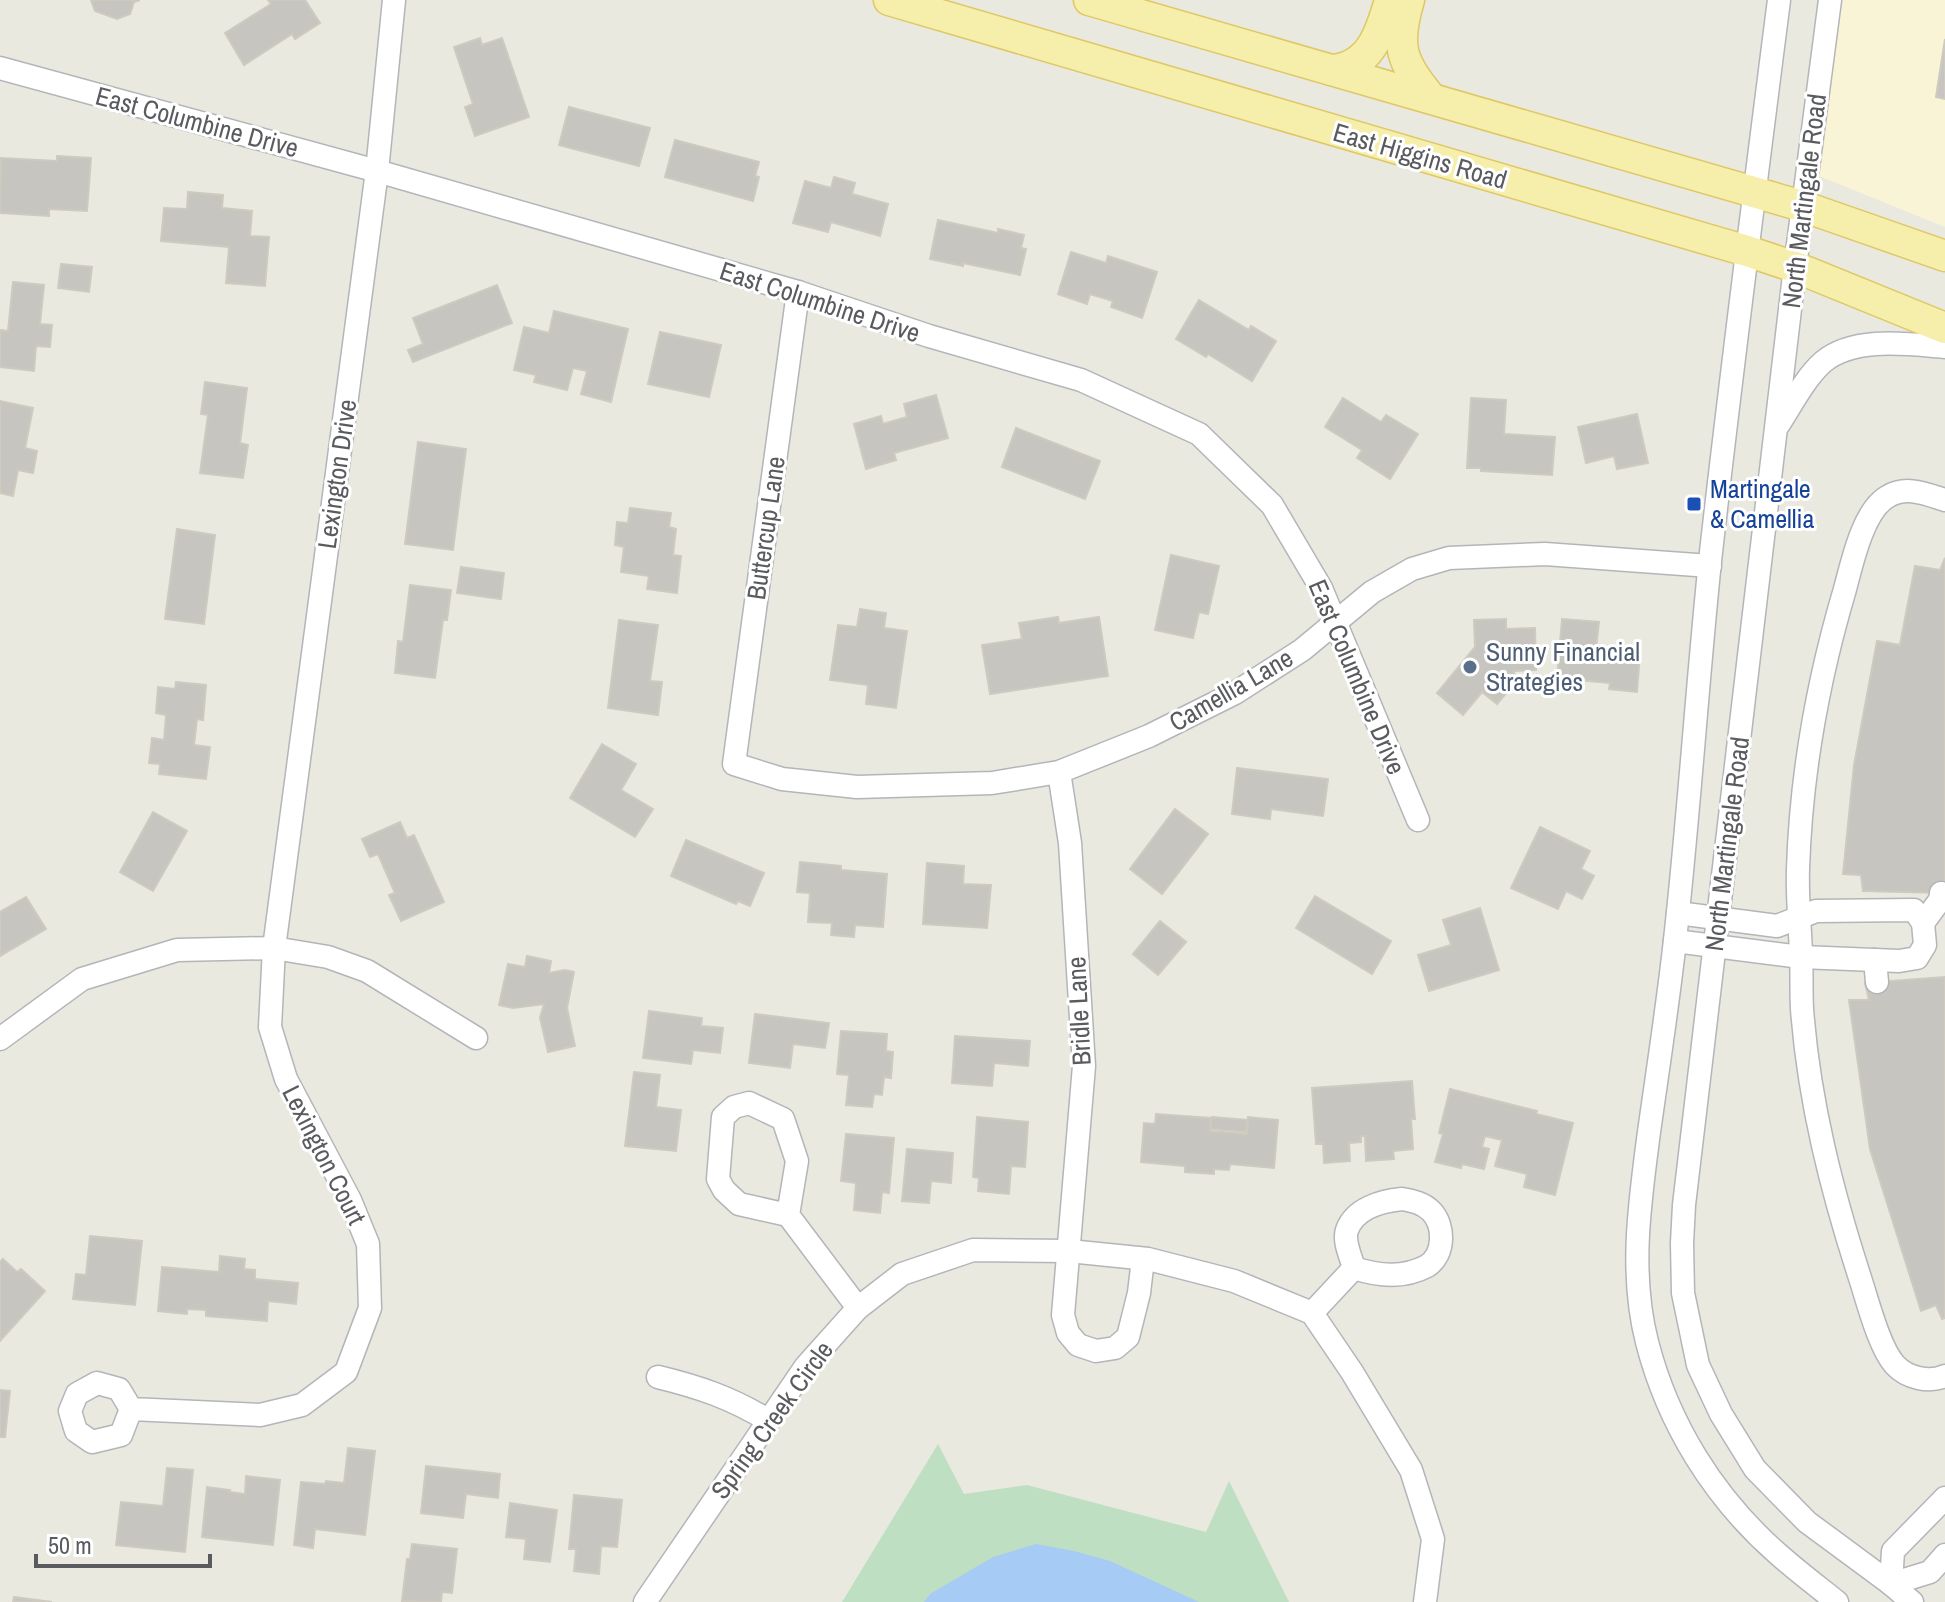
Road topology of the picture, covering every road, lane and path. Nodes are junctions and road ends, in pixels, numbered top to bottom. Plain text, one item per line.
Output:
1 (394, 0) edge
2 (889, 0) edge
3 (1089, 0) edge
4 (1390, 0) edge
5 (1409, 0) edge
6 (1779, 0) edge
7 (1830, 0) edge
8 (0, 68) edge
9 (1332, 70) junction
10 (1431, 98) junction
11 (377, 171) junction
12 (1754, 192) junction
13 (1802, 206) junction
14 (1747, 251) junction
15 (1945, 256) edge
16 (1795, 267) junction
17 (798, 292) junction
18 (1945, 328) edge
19 (1945, 347) edge
20 (1776, 428) junction
21 (1945, 500) edge
22 (1710, 566) junction
23 (1336, 620) junction
24 (734, 764) joint
25 (1059, 772) junction
26 (1418, 820) dead end
27 (1941, 893) dead end
28 (1678, 913) junction
29 (1718, 919) junction
30 (1799, 919) junction
31 (1923, 923) junction
32 (1675, 941) junction
33 (1715, 946) junction
34 (274, 948) junction
35 (1801, 957) junction
36 (476, 1038) dead end
37 (0, 1039) edge
38 (788, 1215) junction
39 (1069, 1251) junction
40 (1143, 1259) junction
41 (1354, 1268) dead end
42 (858, 1308) junction
43 (1312, 1313) junction
44 (1945, 1376) edge
45 (658, 1377) dead end
46 (131, 1409) dead end
47 (769, 1421) junction
48 (1945, 1498) edge
49 (1945, 1555) edge
50 (1885, 1593) edge
51 (645, 1602) edge
52 (1425, 1602) edge
53 (1837, 1602) edge
54 (1912, 1602) edge

1 - 11 street, Lexington Drive
2 - 14 main road, East Higgins Road
3 - 9 main road
4 - 9 main road
5 - 10 main road
6 - 12 street, North Martingale Road
7 - 13 street, North Martingale Road
8 - 11 street, East Columbine Drive
9 - 10 main road
10 - 12 main road
11 - 17 street, East Columbine Drive
11 - 34 street, Lexington Drive
12 - 13 main road
12 - 14 street, North Martingale Road
13 - 15 main road
13 - 16 street, North Martingale Road
14 - 16 main road, East Higgins Road
14 - 22 street, North Martingale Road
16 - 18 main road, East Higgins Road
16 - 20 street, North Martingale Road
17 - 23 street, East Columbine Drive
17 - 24 street, Buttercup Lane
19 - 20 street
20 - 29 street, North Martingale Road
21 - 30 street
22 - 23 street, Camellia Lane
22 - 28 street, North Martingale Road
23 - 25 street, Camellia Lane
23 - 26 street, East Columbine Drive
24 - 25 street, Camellia Lane
25 - 39 street, Bridle Lane
27 - 31 street
28 - 29 street
28 - 32 street, North Martingale Road
29 - 30 street
29 - 33 street, North Martingale Road
30 - 31 street
30 - 35 street
31 - 35 street
32 - 33 street
32 - 53 street, North Martingale Road
33 - 35 street
33 - 50 street, North Martingale Road
34 - 36 street
34 - 37 street
34 - 46 street, Lexington Court
35 - 44 street
38 - 38 street
38 - 42 street
39 - 40 street, Spring Creek Circle
39 - 40 street, Bridle Lane
39 - 42 street, Spring Creek Circle
40 - 43 street, Spring Creek Circle
41 - 43 street
42 - 47 street, Spring Creek Circle
43 - 52 street
45 - 47 street
47 - 51 street, Spring Creek Circle
48 - 50 street
49 - 50 street
50 - 54 street, North Martingale Road

